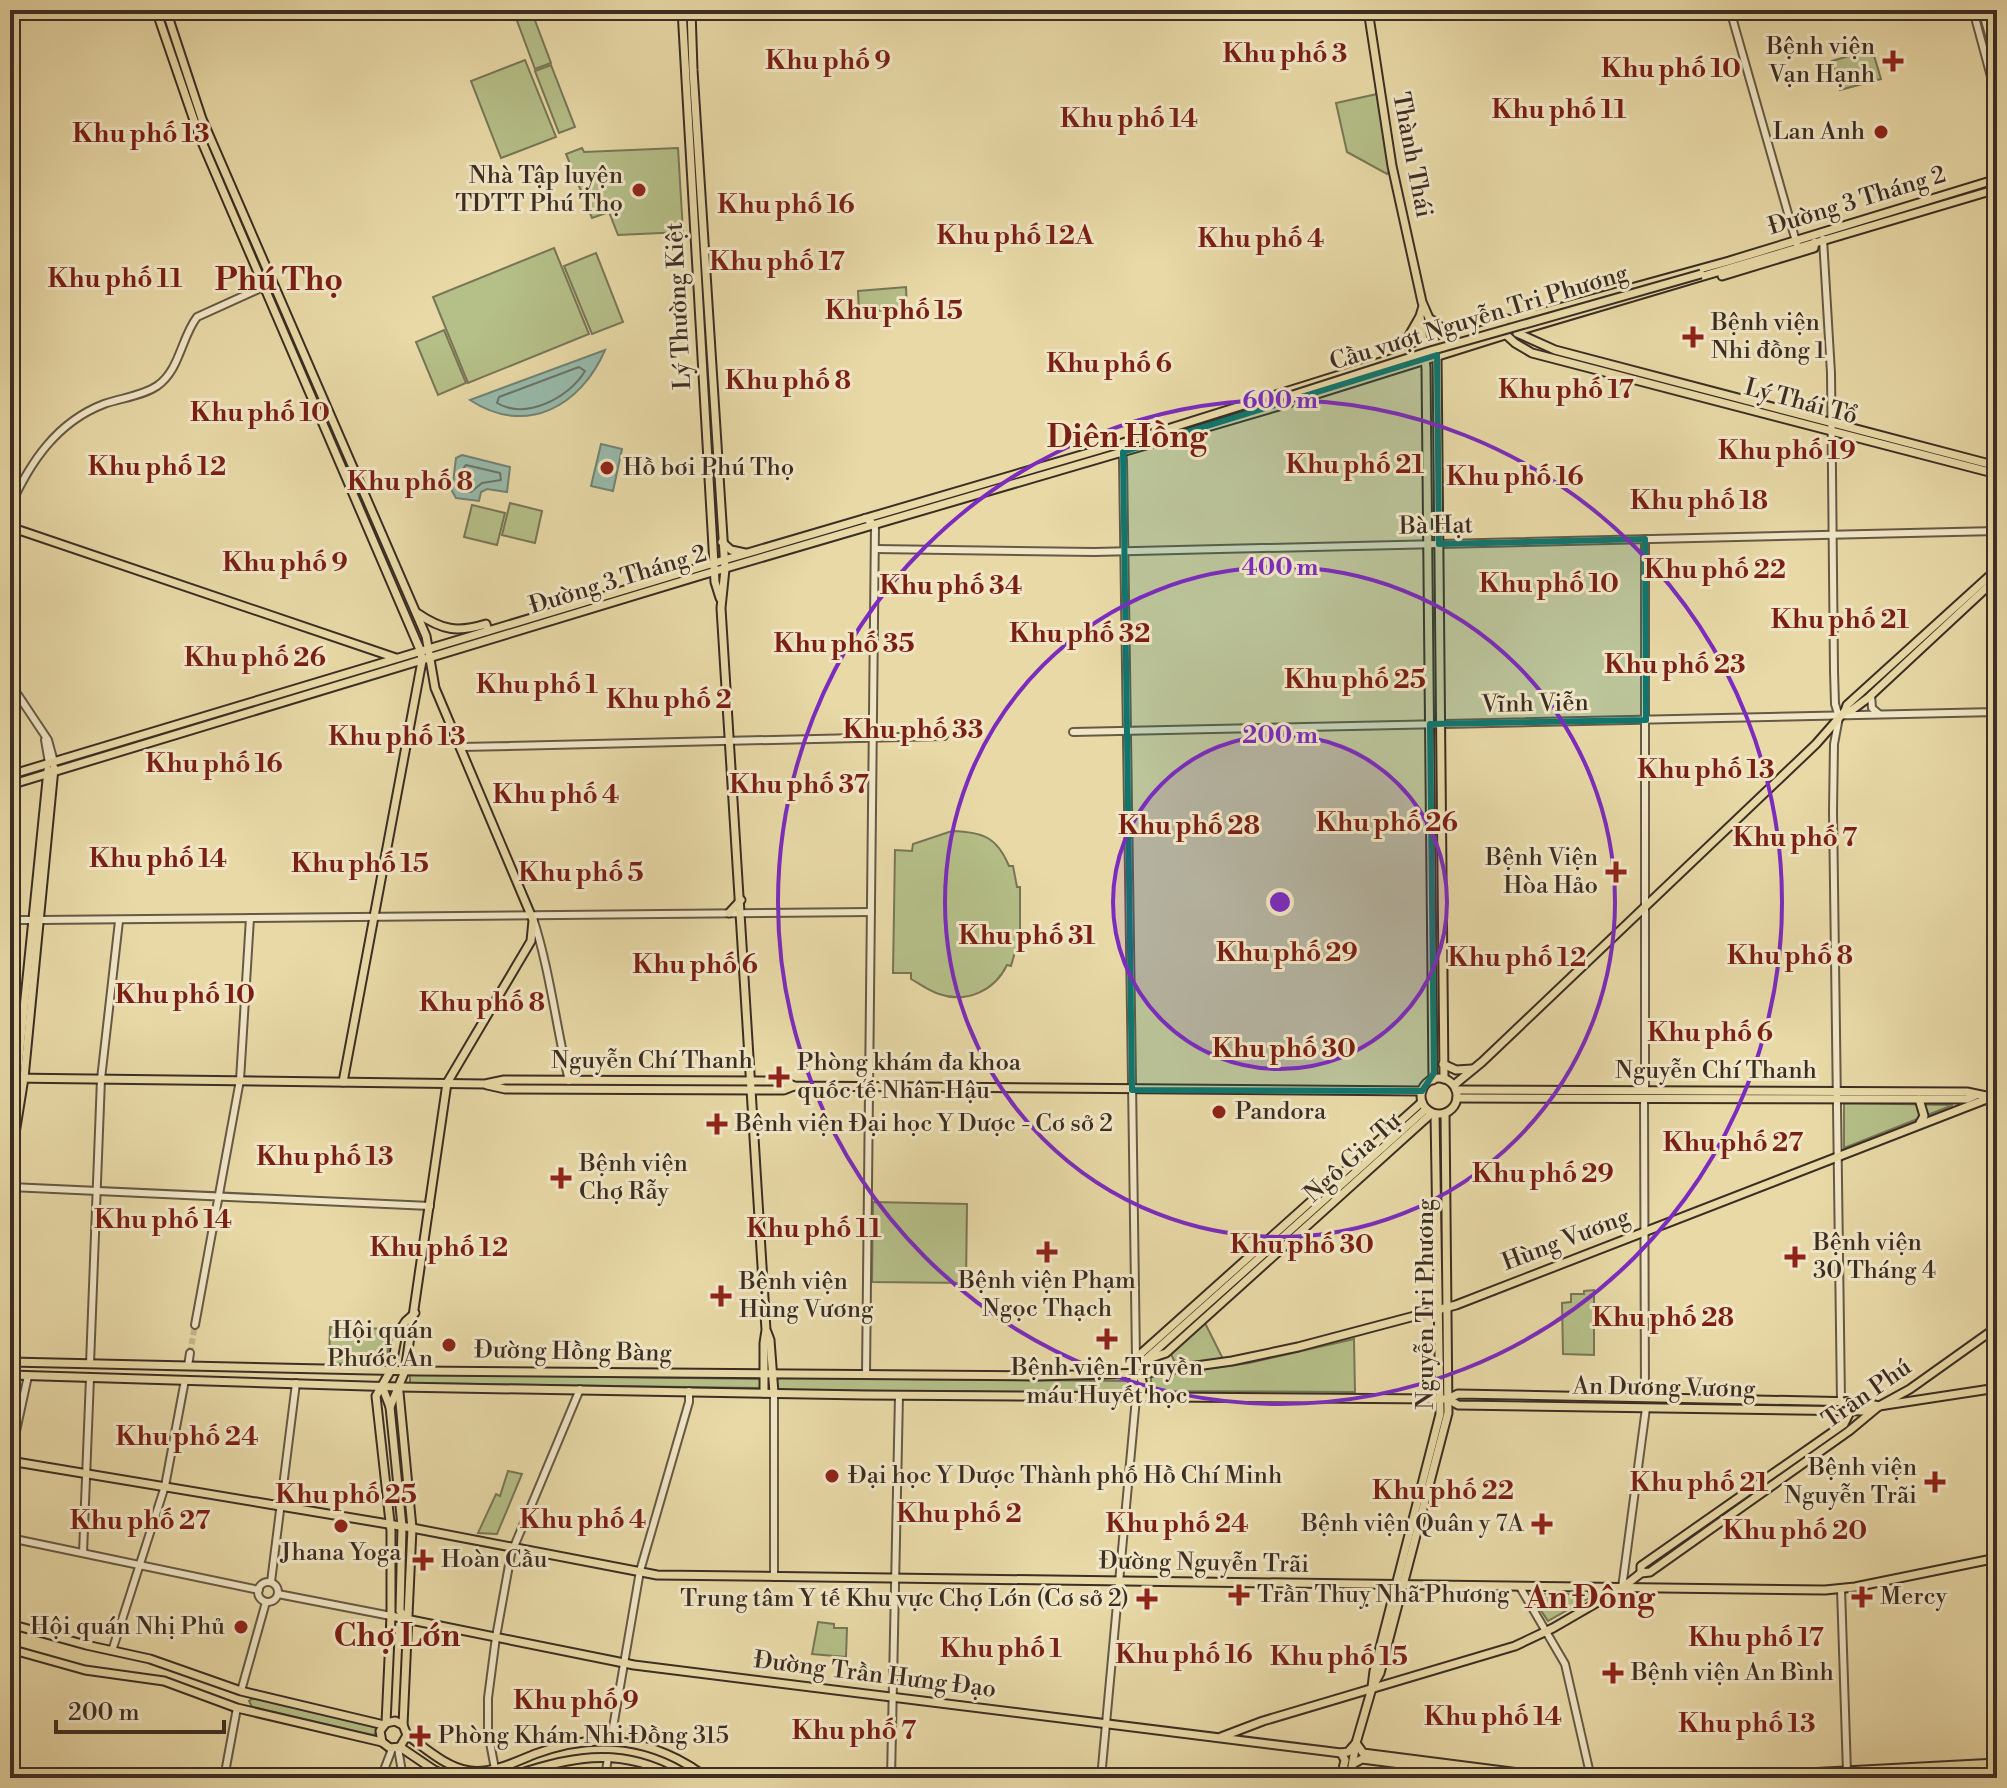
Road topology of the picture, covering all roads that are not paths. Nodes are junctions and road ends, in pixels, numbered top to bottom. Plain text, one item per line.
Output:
1 (156, 10) edge
2 (166, 10) edge
3 (682, 10) edge
4 (691, 10) edge
5 (1368, 10) edge
6 (1730, 10) edge
7 (1973, 10) edge
8 (1982, 10) edge
9 (1997, 63) edge
10 (1997, 99) edge
11 (1997, 179) edge
12 (1997, 189) edge
13 (244, 215) junction
14 (235, 218) junction
15 (1820, 239) junction
16 (1798, 247) junction
17 (1729, 264) junction
18 (1741, 267) junction
19 (1711, 271) joint
20 (268, 285) junction
21 (1645, 297) junction
22 (1425, 316) junction
23 (1515, 320) junction
24 (1502, 324) junction
25 (1543, 326) junction
26 (1519, 331) junction
27 (1506, 335) junction
28 (1462, 336) junction
29 (1536, 342) junction
30 (1435, 343) junction
31 (1425, 346) junction
32 (1398, 355) junction
33 (1437, 355) junction
34 (1426, 358) junction
35 (1649, 379) junction
36 (1284, 390) junction
37 (1249, 398) dead end
38 (1264, 405) joint
39 (1237, 412) junction
40 (1830, 426) junction
41 (1122, 448) junction
42 (1997, 466) edge
43 (1997, 474) edge
44 (10, 507) edge
45 (865, 518) junction
46 (875, 525) junction
47 (11, 526) edge
48 (1997, 531) edge
49 (1831, 535) junction
50 (1645, 539) junction
51 (722, 542) junction
52 (1428, 544) junction
53 (1439, 544) junction
54 (875, 549) junction
55 (714, 550) junction
56 (1125, 551) junction
57 (747, 553) junction
58 (725, 564) junction
59 (715, 567) junction
60 (1997, 569) edge
61 (702, 571) junction
62 (1997, 578) edge
63 (716, 587) junction
64 (721, 599) junction
65 (416, 612) junction
66 (488, 631) junction
67 (398, 658) junction
68 (427, 658) junction
69 (400, 668) junction
70 (10, 683) edge
71 (1871, 695) junction
72 (1997, 712) edge
73 (1842, 714) junction
74 (1879, 714) junction
75 (1646, 720) junction
76 (1430, 724) junction
77 (1441, 724) junction
78 (1128, 731) junction
79 (1073, 732) dead end
80 (944, 736) dead end
81 (873, 738) junction
82 (730, 740) junction
83 (461, 747) junction
84 (51, 763) junction
85 (10, 775) edge
86 (50, 775) junction
87 (31, 779) junction
88 (10, 785) edge
89 (47, 791) junction
90 (1441, 792) junction
91 (1431, 793) junction
92 (741, 900) junction
93 (1647, 904) junction
94 (871, 912) junction
95 (729, 913) junction
96 (741, 913) junction
97 (532, 915) junction
98 (374, 916) junction
99 (250, 918) junction
100 (10, 920) edge
101 (36, 920) junction
102 (119, 921) junction
103 (1443, 1064) junction
104 (1474, 1068) junction
105 (17, 1078) edge
106 (101, 1079) junction
107 (1444, 1079) junction
108 (240, 1080) junction
109 (1433, 1080) junction
110 (343, 1082) junction
111 (447, 1083) junction
112 (485, 1084) junction
113 (556, 1085) junction
114 (570, 1085) junction
115 (752, 1085) junction
116 (869, 1087) junction
117 (1132, 1090) junction
118 (1422, 1091) junction
119 (1456, 1091) junction
120 (1644, 1094) junction
121 (1837, 1095) junction
122 (1938, 1095) junction
123 (1995, 1096) edge
124 (1919, 1099) junction
125 (1429, 1109) junction
126 (1445, 1113) junction
127 (1920, 1123) junction
128 (10, 1126) edge
129 (1838, 1156) junction
130 (10, 1165) edge
131 (10, 1187) edge
132 (97, 1191) junction
133 (219, 1196) junction
134 (1329, 1196) junction
135 (430, 1206) junction
136 (1645, 1230) junction
137 (1270, 1244) junction
138 (1442, 1256) junction
139 (1257, 1266) junction
140 (1227, 1283) junction
141 (1205, 1307) junction
142 (1447, 1308) junction
143 (1438, 1310) junction
144 (415, 1313) junction
145 (195, 1325) tunnel mouth
146 (1447, 1326) junction
147 (1997, 1327) edge
148 (1438, 1329) junction
149 (766, 1330) junction
150 (1164, 1349) junction
151 (190, 1353) tunnel mouth
152 (1136, 1358) junction
153 (764, 1359) junction
154 (10, 1362) edge
155 (30, 1363) junction
156 (90, 1364) junction
157 (188, 1366) junction
158 (297, 1368) junction
159 (391, 1370) junction
160 (1174, 1370) junction
161 (405, 1371) junction
162 (1136, 1371) junction
163 (582, 1372) junction
164 (688, 1373) junction
165 (750, 1374) junction
166 (768, 1374) junction
167 (10, 1375) edge
168 (866, 1375) junction
169 (28, 1376) junction
170 (90, 1378) junction
171 (185, 1380) junction
172 (296, 1383) junction
173 (1916, 1384) junction
174 (382, 1386) junction
175 (399, 1387) junction
176 (1997, 1388) edge
177 (580, 1389) junction
178 (689, 1391) junction
179 (764, 1393) junction
180 (774, 1393) junction
181 (865, 1395) junction
182 (899, 1395) junction
183 (1615, 1397) junction
184 (1136, 1398) junction
185 (1645, 1398) junction
186 (1444, 1399) junction
187 (1923, 1401) junction
188 (1796, 1405) junction
189 (1841, 1406) junction
190 (1852, 1406) junction
191 (1879, 1406) junction
192 (390, 1407) junction
193 (1615, 1407) junction
194 (1646, 1408) junction
195 (382, 1449) junction
196 (394, 1449) junction
197 (404, 1449) junction
198 (10, 1460) edge
199 (86, 1474) junction
200 (165, 1486) junction
201 (1761, 1488) junction
202 (281, 1506) junction
203 (391, 1525) junction
204 (402, 1526) junction
205 (412, 1528) junction
206 (10, 1538) edge
207 (513, 1547) junction
208 (83, 1553) junction
209 (1997, 1558) edge
210 (140, 1565) junction
211 (640, 1571) junction
212 (774, 1577) junction
213 (895, 1579) junction
214 (271, 1582) junction
215 (1119, 1582) junction
216 (1400, 1586) junction
217 (1520, 1587) junction
218 (1622, 1588) junction
219 (1841, 1589) junction
220 (259, 1590) junction
221 (278, 1594) junction
222 (266, 1602) junction
223 (400, 1611) junction
224 (391, 1616) junction
225 (407, 1619) junction
226 (10, 1624) edge
227 (1547, 1631) junction
228 (496, 1637) junction
229 (10, 1649) edge
230 (112, 1651) junction
231 (159, 1662) junction
232 (624, 1663) junction
233 (155, 1679) junction
234 (1372, 1688) junction
235 (241, 1691) junction
236 (893, 1698) junction
237 (237, 1708) junction
238 (1258, 1723) junction
239 (385, 1724) junction
240 (403, 1725) junction
241 (1106, 1725) junction
242 (407, 1735) junction
243 (1219, 1737) junction
244 (611, 1739) junction
245 (382, 1742) junction
246 (1261, 1743) junction
247 (1356, 1743) junction
248 (397, 1748) junction
249 (425, 1748) junction
250 (1341, 1753) junction
251 (608, 1757) junction
252 (416, 1758) junction
253 (1353, 1764) junction
254 (691, 1767) junction
255 (1996, 1767) edge
256 (495, 1769) junction
257 (434, 1770) junction
258 (1927, 1771) junction
259 (1504, 1775) edge
260 (1847, 1775) edge
261 (511, 1777) edge
262 (224, 1778) edge
263 (381, 1778) edge
264 (403, 1778) edge
265 (441, 1778) edge
266 (452, 1778) edge
267 (605, 1778) edge
268 (677, 1778) edge
269 (684, 1778) edge
270 (707, 1778) edge
271 (891, 1778) edge
272 (1101, 1778) edge
273 (1341, 1778) edge
274 (1350, 1778) edge
275 (1558, 1778) edge
276 (1591, 1778) edge
277 (1710, 1778) edge
278 (1717, 1778) edge
279 (1876, 1778) edge

1 - 14 main road
2 - 13 main road
3 - 55 main road, Lý Thường Kiệt
4 - 51 main road, Lý Thường Kiệt
5 - 22 main road, Thành Thái
6 - 16 street
7 - 10 street
8 - 9 street
11 - 15 main road, Đường 3 Tháng 2
12 - 15 main road, Đường 3 Tháng 2
13 - 14 main road
13 - 20 main road
14 - 20 main road
15 - 16 main road, Đường 3 Tháng 2
15 - 40 street
16 - 17 main road, Đường 3 Tháng 2
16 - 18 main road, Đường 3 Tháng 2
17 - 18 main road, Đường 3 Tháng 2
17 - 19 main road, Đường 3 Tháng 2
17 - 21 main road, Đường 3 Tháng 2
17 - 23 main road, Đường 3 Tháng 2
18 - 21 main road, Đường 3 Tháng 2
19 - 38 main road, Cầu vượt Nguyễn Tri Phương, bridge
20 - 44 street
20 - 65 main road
20 - 68 main road
21 - 25 main road, Đường 3 Tháng 2
22 - 28 main road
22 - 30 main road, Thành Thái
22 - 31 main road, Thành Thái
22 - 32 main road
23 - 24 main road, Đường 3 Tháng 2
23 - 26 main road
24 - 27 main road
24 - 28 main road, Đường 3 Tháng 2
25 - 26 main road, Đường 3 Tháng 2
25 - 29 main road
26 - 27 main road, Đường 3 Tháng 2
26 - 29 main road, Lý Thái Tổ
27 - 33 main road, Đường 3 Tháng 2
27 - 35 main road, Lý Thái Tổ
28 - 30 main road, Đường 3 Tháng 2
29 - 35 main road, Lý Thái Tổ
30 - 31 main road, Đường 3 Tháng 2
30 - 33 main road
31 - 32 main road, Đường 3 Tháng 2
31 - 34 main road
32 - 36 main road, Đường 3 Tháng 2
33 - 34 main road, Đường 3 Tháng 2
33 - 53 main road
34 - 39 main road, Đường 3 Tháng 2
34 - 52 main road
35 - 40 main road, Lý Thái Tổ
36 - 37 main road, Đường 3 Tháng 2
36 - 39 main road, Đường 3 Tháng 2
38 - 39 main road, Đường 3 Tháng 2
39 - 41 main road, Đường 3 Tháng 2
40 - 42 main road, Lý Thái Tổ
40 - 43 main road, Lý Thái Tổ
40 - 49 street
41 - 45 main road, Đường 3 Tháng 2
41 - 46 main road, Đường 3 Tháng 2
41 - 56 street
45 - 46 street
45 - 57 main road, Đường 3 Tháng 2
46 - 54 street
46 - 58 main road, Đường 3 Tháng 2
47 - 67 main road
48 - 49 street, Bà Hạt
49 - 50 street, Bà Hạt
49 - 73 street
50 - 53 street, Bà Hạt
50 - 75 street
51 - 57 main road
51 - 58 main road, Lý Thường Kiệt
52 - 53 street, Bà Hạt
52 - 56 street, Bà Hạt
52 - 76 main road
53 - 77 main road
54 - 56 street, Bà Hạt
54 - 81 street
55 - 59 main road, Lý Thường Kiệt
55 - 61 main road
56 - 78 street
57 - 58 main road, Đường 3 Tháng 2
58 - 59 main road, Đường 3 Tháng 2
58 - 64 main road, Lý Thường Kiệt
59 - 61 main road, Đường 3 Tháng 2
59 - 63 main road, Lý Thường Kiệt
60 - 73 main road
61 - 63 main road
61 - 66 main road, Đường 3 Tháng 2
61 - 68 main road, Đường 3 Tháng 2
62 - 71 main road
63 - 64 main road, Lý Thường Kiệt
64 - 82 main road, Lý Thường Kiệt
65 - 66 main road
65 - 68 main road
66 - 68 main road, Đường 3 Tháng 2
67 - 68 main road, Đường 3 Tháng 2
67 - 69 main road
67 - 84 main road, Đường 3 Tháng 2
68 - 69 main road, Đường 3 Tháng 2
68 - 83 main road
68 - 98 main road
69 - 86 main road, Đường 3 Tháng 2
70 - 84 street
71 - 73 main road
71 - 74 street
72 - 74 street, Vĩnh Viễn
73 - 74 street, Vĩnh Viễn
73 - 75 street, Vĩnh Viễn
73 - 93 main road
73 - 121 street
75 - 77 street, Vĩnh Viễn
75 - 93 street
76 - 77 street, Vĩnh Viễn
76 - 78 street, Vĩnh Viễn
76 - 91 main road
77 - 90 main road
78 - 79 street, Vĩnh Viễn
78 - 117 street
80 - 81 street
81 - 82 street
81 - 94 street
82 - 83 street
82 - 92 main road, Lý Thường Kiệt
83 - 97 main road
84 - 85 main road, Đường 3 Tháng 2
84 - 86 main road
86 - 87 main road, Đường 3 Tháng 2
86 - 89 main road
86 - 101 main road
87 - 88 main road, Đường 3 Tháng 2
87 - 89 main road
89 - 101 main road
90 - 91 main road
90 - 103 main road
91 - 109 main road
92 - 95 main road
92 - 96 main road, Lý Thường Kiệt
93 - 104 main road
93 - 120 street
94 - 96 street
94 - 116 street
95 - 96 street
95 - 97 street
96 - 115 main road, Lý Thường Kiệt
97 - 98 street
97 - 111 main road
97 - 114 street
98 - 99 street
98 - 110 main road
99 - 102 street
99 - 108 street
100 - 101 street
101 - 102 street
101 - 105 main road
102 - 106 street
103 - 104 main road
103 - 107 main road
104 - 119 main road
105 - 106 main road
105 - 128 main road
105 - 130 main road
106 - 108 main road
106 - 132 street
107 - 109 main road
107 - 119 main road
108 - 110 main road
108 - 133 street
109 - 118 main road
110 - 111 main road
111 - 112 main road
111 - 135 main road
112 - 113 main road, Nguyễn Chí Thanh
112 - 113 main road
113 - 114 main road, Nguyễn Chí Thanh
114 - 115 main road, Nguyễn Chí Thanh
115 - 116 main road, Nguyễn Chí Thanh
115 - 149 main road, Lý Thường Kiệt
116 - 117 main road, Nguyễn Chí Thanh
116 - 168 street
117 - 118 main road, Nguyễn Chí Thanh
117 - 152 street
118 - 125 main road
119 - 120 main road, Nguyễn Chí Thanh
119 - 126 main road
120 - 121 main road, Nguyễn Chí Thanh
120 - 136 street
121 - 122 main road, Nguyễn Chí Thanh
121 - 124 main road, Nguyễn Chí Thanh
121 - 129 street
122 - 123 main road, Nguyễn Chí Thanh
122 - 124 main road, Nguyễn Chí Thanh
123 - 127 main road, Hùng Vương
124 - 127 main road
125 - 126 main road
125 - 134 main road, Ngô Gia Tự
125 - 134 main road
125 - 138 main road, Nguyễn Tri Phương
126 - 138 main road, Nguyễn Tri Phương
127 - 129 main road, Hùng Vương
129 - 136 main road, Hùng Vương
129 - 189 street
131 - 132 street
132 - 133 street
132 - 156 street
133 - 135 street
133 - 145 street
134 - 137 main road, Ngô Gia Tự
134 - 139 main road, Ngô Gia Tự
135 - 144 main road
136 - 142 main road, Hùng Vương
136 - 185 street
137 - 139 main road, Ngô Gia Tự
137 - 140 main road
138 - 142 main road, Nguyễn Tri Phương
138 - 143 main road, Nguyễn Tri Phương
139 - 140 main road, Ngô Gia Tự
139 - 141 main road, Ngô Gia Tự
140 - 141 main road, Ngô Gia Tự
141 - 150 main road, Ngô Gia Tự
141 - 152 main road
142 - 143 main road, Hùng Vương
142 - 146 main road, Nguyễn Tri Phương
143 - 148 main road, Nguyễn Tri Phương
143 - 160 main road, Hùng Vương
144 - 159 main road
144 - 161 main road
146 - 148 main road
146 - 186 main road, Nguyễn Tri Phương
147 - 173 main road, Trần Phú
148 - 186 main road, Nguyễn Tri Phương
149 - 153 main road
149 - 166 main road
150 - 160 main road
150 - 162 main road, Ngô Gia Tự
151 - 157 street
152 - 162 main road
153 - 165 main road
153 - 166 main road
154 - 155 main road, Đường Hồng Bàng
155 - 156 main road, Đường Hồng Bàng
155 - 169 main road
156 - 157 main road, Đường Hồng Bàng
156 - 170 main road
157 - 158 main road, Đường Hồng Bàng
157 - 171 main road
158 - 159 main road, Đường Hồng Bàng
158 - 172 main road
159 - 161 main road, Đường Hồng Bàng
159 - 174 main road
160 - 162 main road, Hùng Vương
161 - 163 main road, Đường Hồng Bàng
161 - 175 main road
162 - 168 main road, Đường Hồng Bàng
162 - 184 main road
163 - 164 main road, Đường Hồng Bàng
163 - 177 main road
164 - 165 main road, Đường Hồng Bàng
164 - 178 main road
165 - 166 main road, Đường Hồng Bàng
166 - 168 main road, Đường Hồng Bàng
166 - 179 main road
166 - 180 main road
167 - 169 main road, Đường Hồng Bàng
168 - 181 main road
169 - 170 main road, Đường Hồng Bàng
169 - 198 street
170 - 171 main road, Đường Hồng Bàng
170 - 199 street
171 - 172 main road, Đường Hồng Bàng
171 - 200 street
172 - 174 main road, Đường Hồng Bàng
172 - 202 street
173 - 187 main road
173 - 191 main road, Trần Phú
174 - 175 main road, Đường Hồng Bàng
174 - 192 main road
174 - 195 main road
175 - 177 main road, Đường Hồng Bàng
175 - 192 main road
175 - 197 main road
176 - 187 main road, An Dương Vương
177 - 178 main road, Đường Hồng Bàng
177 - 207 street
178 - 179 main road, Đường Hồng Bàng
178 - 211 street
179 - 180 main road, Đường Hồng Bàng
180 - 181 main road, Đường Hồng Bàng
180 - 212 street
181 - 182 main road, Đường Hồng Bàng
182 - 184 main road, Đường Hồng Bàng
182 - 213 street
183 - 185 main road, An Dương Vương
183 - 186 main road, An Dương Vương
183 - 193 main road
184 - 186 main road, An Dương Vương
184 - 215 street
185 - 188 main road, An Dương Vương
185 - 194 main road
186 - 193 main road, An Dương Vương
186 - 216 main road, Nguyễn Tri Phương
187 - 191 main road, An Dương Vương
188 - 189 main road, An Dương Vương
188 - 194 main road, An Dương Vương
189 - 190 main road, An Dương Vương
190 - 191 main road, An Dương Vương
190 - 201 main road, Trần Phú
191 - 201 main road, Trần Phú
192 - 196 main road
193 - 194 main road, An Dương Vương
194 - 218 street
195 - 196 main road
195 - 203 main road
196 - 197 main road
196 - 204 main road
197 - 205 main road
198 - 199 main road
199 - 200 main road
199 - 208 street
200 - 202 main road
200 - 210 street
201 - 218 main road, Trần Phú
202 - 203 main road
202 - 214 street
203 - 204 main road, Đường Nguyễn Trãi
203 - 224 main road
204 - 205 main road, Đường Nguyễn Trãi
204 - 223 main road
205 - 207 main road, Đường Nguyễn Trãi
205 - 225 main road
206 - 208 street
207 - 211 main road, Đường Nguyễn Trãi
207 - 228 street
208 - 210 street
209 - 219 main road, Đường Nguyễn Trãi
210 - 220 street
210 - 230 street
211 - 212 main road, Đường Nguyễn Trãi
211 - 232 street
212 - 213 main road, Đường Nguyễn Trãi
213 - 215 main road, Đường Nguyễn Trãi
213 - 236 street
214 - 220 street
214 - 221 street
215 - 216 main road, Đường Nguyễn Trãi
215 - 241 street
216 - 217 main road, Đường Nguyễn Trãi
216 - 234 main road, Nguyễn Tri Phương
217 - 218 main road, Đường Nguyễn Trãi
217 - 227 street
218 - 219 main road, Đường Nguyễn Trãi
218 - 227 main road, Trần Phú
219 - 260 street
220 - 222 street
221 - 222 street
221 - 224 street
222 - 235 street
223 - 224 main road
223 - 225 main road
224 - 225 main road, Đường Trần Hưng Đạo
224 - 239 main road
225 - 228 main road, Đường Trần Hưng Đạo
225 - 240 main road
226 - 230 main road
227 - 234 main road, Trần Phú
227 - 276 street
228 - 232 main road, Đường Trần Hưng Đạo
228 - 256 street
229 - 233 main road
230 - 231 main road
231 - 233 main road
231 - 235 main road
232 - 236 main road, Đường Trần Hưng Đạo
232 - 244 street
233 - 237 main road
234 - 238 main road, Trần Phú
234 - 247 main road, Nguyễn Tri Phương
235 - 237 main road
235 - 239 main road
236 - 241 main road, Đường Trần Hưng Đạo
236 - 271 street
237 - 245 main road
237 - 262 street
238 - 243 main road, Trần Phú
238 - 246 main road
239 - 240 main road
239 - 245 main road
240 - 242 main road
241 - 243 main road, Đường Trần Hưng Đạo
241 - 272 street
242 - 248 main road
242 - 249 main road
243 - 246 main road, Đường Trần Hưng Đạo
244 - 251 main road
244 - 254 main road
244 - 256 main road
245 - 248 main road
246 - 250 main road, Đường Trần Hưng Đạo
247 - 250 main road
247 - 253 main road, Nguyễn Tri Phương
247 - 259 main road
248 - 252 main road
248 - 263 street
248 - 264 street
249 - 252 main road
249 - 256 main road
250 - 273 main road
251 - 261 main road
251 - 267 street
251 - 268 main road
252 - 257 main road
253 - 259 main road
253 - 274 main road
254 - 269 main road
254 - 270 main road
255 - 258 main road
257 - 265 main road
257 - 266 main road
258 - 260 main road
258 - 279 main road
259 - 275 main road
260 - 278 main road
277 - 278 main road

